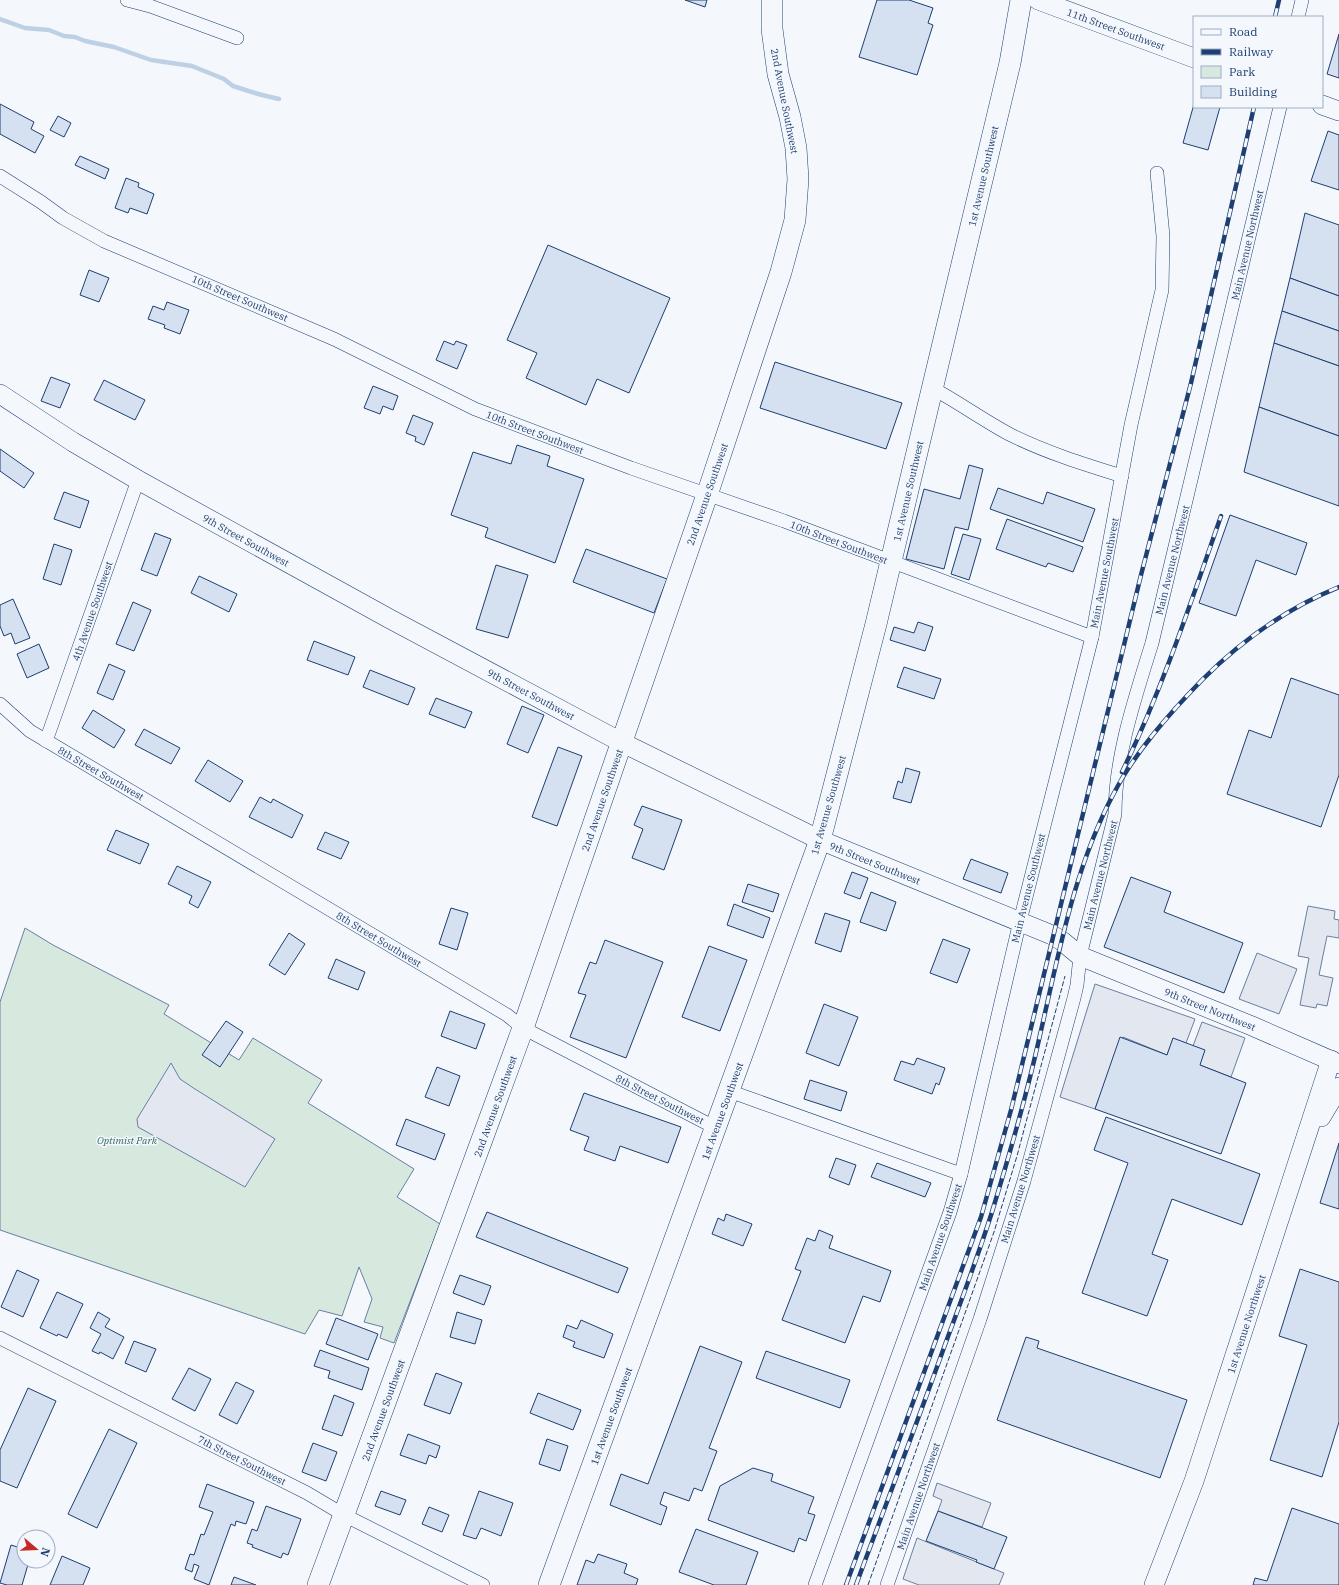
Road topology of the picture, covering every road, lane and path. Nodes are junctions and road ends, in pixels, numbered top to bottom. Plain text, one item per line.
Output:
1 (127, 0) edge
2 (772, 0) edge
3 (1021, 0) edge
4 (1038, 0) edge
5 (1302, 0) edge
6 (1298, 16) edge
7 (237, 38) dead end
8 (1193, 58) edge
9 (1323, 104) edge
10 (1280, 108) edge
11 (1339, 111) edge
12 (1157, 173) dead end
13 (0, 176) edge
14 (932, 388) junction
15 (0, 394) edge
16 (1122, 476) junction
17 (138, 480) junction
18 (707, 494) junction
19 (891, 562) junction
20 (1092, 637) junction
21 (0, 704) edge
22 (46, 741) junction
23 (621, 742) junction
24 (820, 840) junction
25 (1020, 921) junction
26 (1080, 956) junction
27 (523, 1028) junction
28 (1335, 1062) edge
29 (1339, 1087) edge
30 (729, 1091) junction
31 (716, 1128) junction
32 (1302, 1149) junction
33 (961, 1174) junction
34 (0, 1338) edge
35 (344, 1515) junction
36 (318, 1585) edge
37 (483, 1585) edge
38 (549, 1585) edge
39 (815, 1585) edge
40 (887, 1585) edge
41 (1154, 1585) edge

1 - 7 street
2 - 18 main road, 2nd Avenue Southwest
3 - 14 main road, 1st Avenue Southwest
4 - 8 street, 11th Street Southwest
5 - 6 street
9 - 11 street
10 - 26 street, Main Avenue Northwest
12 - 16 street, Main Avenue Southwest
13 - 18 street, 10th Street Southwest
14 - 16 street
14 - 19 main road, 1st Avenue Southwest
15 - 17 street, 9th Street Southwest
16 - 20 street, Main Avenue Southwest
17 - 22 street, 4th Avenue Southwest
17 - 23 street, 9th Street Southwest
18 - 19 street, 10th Street Southwest
18 - 23 main road, 2nd Avenue Southwest
19 - 20 street, 10th Street Southwest
19 - 24 main road, 1st Avenue Southwest
20 - 25 street, Main Avenue Southwest
21 - 22 street, 8th Street Southwest
22 - 27 street, 8th Street Southwest
23 - 24 street, 9th Street Southwest
23 - 27 main road, 2nd Avenue Southwest
24 - 25 street, 9th Street Southwest
24 - 30 main road, 1st Avenue Southwest
25 - 26 street, 9th Street Southwest
25 - 33 street, Main Avenue Southwest
26 - 28 street, 9th Street Northwest
26 - 40 street, Main Avenue Northwest
27 - 31 street, 8th Street Southwest
27 - 35 main road, 2nd Avenue Southwest
28 - 32 street, 1st Avenue Northwest
29 - 32 street
30 - 31 main road, 1st Avenue Southwest
30 - 33 street
31 - 38 main road, 1st Avenue Southwest
32 - 41 street, 1st Avenue Northwest
33 - 39 street, Main Avenue Southwest
34 - 35 street, 7th Street Southwest
35 - 36 main road, 2nd Avenue Southwest
35 - 37 street, 7th Street Southwest

